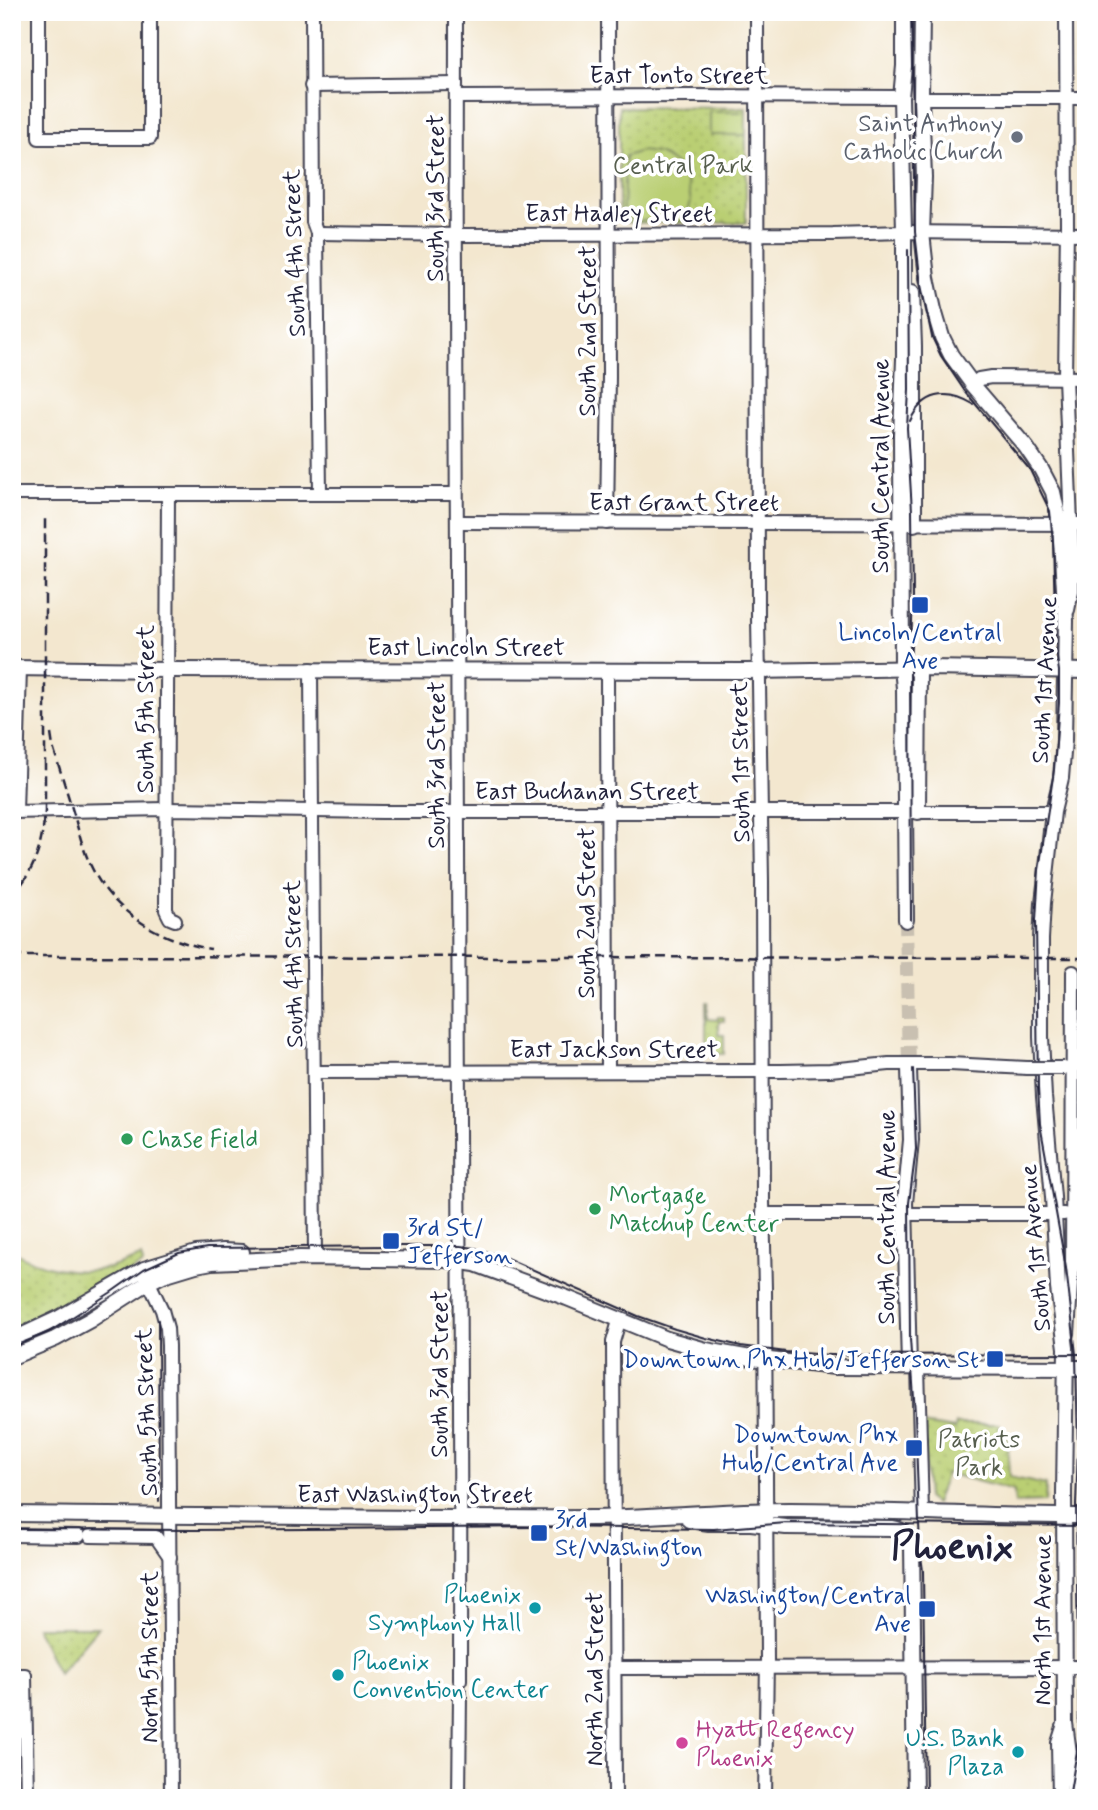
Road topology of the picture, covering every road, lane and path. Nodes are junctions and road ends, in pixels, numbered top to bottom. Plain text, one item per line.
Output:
1 (39, 12) edge
2 (150, 12) edge
3 (312, 12) edge
4 (456, 12) edge
5 (608, 12) edge
6 (757, 12) edge
7 (904, 12) edge
8 (922, 12) edge
9 (1066, 12) edge
10 (311, 86) junction
11 (456, 91) junction
12 (609, 96) junction
13 (758, 96) junction
14 (901, 97) junction
15 (922, 98) junction
16 (1067, 98) junction
17 (1086, 98) edge
18 (904, 232) junction
19 (317, 233) junction
20 (922, 233) junction
21 (609, 234) junction
22 (758, 234) junction
23 (1067, 234) junction
24 (1086, 234) edge
25 (455, 235) junction
26 (1065, 378) junction
27 (1086, 378) edge
28 (973, 385) junction
29 (320, 493) junction
30 (12, 494) edge
31 (168, 494) junction
32 (456, 494) junction
33 (457, 522) junction
34 (607, 523) junction
35 (758, 524) junction
36 (909, 524) junction
37 (1066, 524) junction
38 (1086, 524) edge
39 (16, 668) edge
40 (902, 668) junction
41 (919, 668) junction
42 (311, 669) junction
43 (166, 670) junction
44 (457, 670) junction
45 (607, 671) junction
46 (760, 671) junction
47 (1065, 671) junction
48 (1086, 671) edge
49 (166, 809) junction
50 (14, 811) edge
51 (607, 811) junction
52 (761, 811) junction
53 (312, 812) junction
54 (457, 812) junction
55 (911, 812) junction
56 (1053, 812) junction
57 (175, 920) dead end
58 (906, 920) tunnel mouth
59 (1073, 972) dead end
60 (911, 1066) junction
61 (1074, 1068) edge
62 (762, 1070) junction
63 (458, 1071) junction
64 (608, 1071) junction
65 (314, 1072) junction
66 (763, 1214) junction
67 (911, 1214) junction
68 (1054, 1214) junction
69 (1072, 1214) junction
70 (307, 1258) junction
71 (460, 1261) junction
72 (146, 1275) junction
73 (619, 1321) junction
74 (12, 1340) edge
75 (1066, 1348) junction
76 (12, 1357) edge
77 (765, 1360) junction
78 (1066, 1366) junction
79 (914, 1367) junction
80 (1086, 1368) edge
81 (922, 1513) junction
82 (12, 1514) edge
83 (1064, 1516) junction
84 (1086, 1516) edge
85 (170, 1517) junction
86 (460, 1517) junction
87 (613, 1517) junction
88 (766, 1518) junction
89 (12, 1535) edge
90 (170, 1557) junction
91 (1086, 1667) edge
92 (616, 1668) junction
93 (766, 1668) junction
94 (914, 1668) junction
95 (1065, 1668) junction
96 (19, 1675) edge
97 (1065, 1723) junction
98 (27, 1798) edge
99 (170, 1798) edge
100 (459, 1798) edge
101 (615, 1798) edge
102 (765, 1798) edge
103 (915, 1798) edge
104 (1060, 1798) edge
105 (1075, 1798) edge

1 - 2 street
3 - 10 street, South 4th Street
4 - 11 street, South 3rd Street
5 - 12 street, South 2nd Street
6 - 13 street, South 1st Street
7 - 14 main road, South Central Avenue
8 - 15 main road
9 - 16 street
10 - 11 street, East Tonto Street
10 - 19 street, South 4th Street
11 - 12 street, East Tonto Street
11 - 25 street, South 3rd Street
12 - 13 street, East Tonto Street
12 - 21 street, South 2nd Street
13 - 14 street, East Tonto Street
13 - 22 street, South 1st Street
14 - 18 main road, South Central Avenue
15 - 16 street
15 - 20 main road
16 - 17 street
16 - 23 street
18 - 20 street, East Hadley Street
18 - 22 street, East Hadley Street
18 - 36 main road, South Central Avenue
19 - 25 street, East Hadley Street
19 - 29 street, South 4th Street
20 - 23 street, East Hadley Street
20 - 28 main road
21 - 22 street, East Hadley Street
21 - 25 street, East Hadley Street
21 - 34 street, South 2nd Street
22 - 35 street, South 1st Street
23 - 24 street, East Hadley Street
23 - 26 street
25 - 32 street, South 3rd Street
26 - 27 street
26 - 28 street
26 - 37 street
28 - 37 main road
29 - 31 street
29 - 32 street
30 - 31 street
31 - 43 street, South 5th Street
32 - 33 street, South 3rd Street
33 - 34 street, East Grant Street
33 - 44 street, South 3rd Street
34 - 35 street, East Grant Street
35 - 36 street, East Grant Street
35 - 46 street, South 1st Street
36 - 37 street, East Grant Street
36 - 40 main road, South Central Avenue
37 - 38 street, East Grant Street
37 - 47 main road, South 1st Avenue
39 - 43 main road, East Lincoln Street
39 - 50 street
40 - 41 main road, East Lincoln Street
40 - 46 main road, East Lincoln Street
40 - 55 main road, South Central Avenue
41 - 47 main road, East Lincoln Street
41 - 55 main road
42 - 43 main road, East Lincoln Street
42 - 44 main road, East Lincoln Street
42 - 53 street, South 4th Street
43 - 49 street, South 5th Street
44 - 45 main road, East Lincoln Street
44 - 54 street, South 3rd Street
45 - 46 main road, East Lincoln Street
45 - 51 street, South 2nd Street
46 - 52 street, South 1st Street
47 - 48 main road, East Lincoln Street
47 - 56 main road, South 1st Avenue
49 - 50 street, East Buchanan Street
49 - 53 street, East Buchanan Street
49 - 57 street, South 5th Street
51 - 52 street, East Buchanan Street
51 - 54 street, East Buchanan Street
51 - 64 street, South 2nd Street
52 - 55 street, East Buchanan Street
52 - 62 street, South 1st Street
53 - 54 street, East Buchanan Street
53 - 65 street, South 4th Street
54 - 63 street, South 3rd Street
55 - 56 street, East Buchanan Street
55 - 58 main road, South Central Avenue
56 - 68 main road, South 1st Avenue
59 - 61 street, South 1st Avenue
60 - 61 street, East Jackson Street, bridge
60 - 62 street, East Jackson Street
60 - 67 main road, South Central Avenue
61 - 69 street, South 1st Avenue
62 - 64 street, East Jackson Street
62 - 66 street, South 1st Street
63 - 64 street, East Jackson Street
63 - 65 street, East Jackson Street
63 - 71 street, South 3rd Street
65 - 70 street, South 4th Street
66 - 67 street
66 - 77 street, South 1st Street
67 - 68 street
67 - 79 main road, South Central Avenue
68 - 69 street
68 - 75 main road, South 1st Avenue
69 - 75 street, South 1st Avenue
70 - 71 main road
70 - 72 main road
71 - 73 main road
71 - 86 street, South 3rd Street
72 - 74 main road
72 - 76 main road
72 - 85 street, South 5th Street
73 - 77 main road
73 - 87 street
75 - 78 main road, South 1st Avenue
77 - 79 main road
77 - 88 street, South 1st Street
78 - 79 main road
78 - 80 main road
78 - 83 main road, South 1st Avenue
79 - 81 street
81 - 83 main road, East Washington Street
81 - 88 main road, East Washington Street
82 - 85 main road, East Washington Street
83 - 84 main road, East Washington Street
83 - 95 main road, North 1st Avenue
85 - 86 main road, East Washington Street
85 - 90 street, North 5th Street
86 - 87 main road, East Washington Street
86 - 100 street, South 3rd Street
87 - 88 main road, East Washington Street
87 - 92 street, North 2nd Street
88 - 93 street, South 1st Street
88 - 94 main road
89 - 90 street
90 - 99 street, North 5th Street
91 - 95 street
92 - 93 street
92 - 101 street, North 2nd Street
93 - 94 street
93 - 102 street, South 1st Street
94 - 95 street
94 - 103 main road
95 - 97 main road, North 1st Avenue
96 - 98 street
97 - 104 main road, North 1st Avenue
97 - 105 main road, North 1st Avenue

